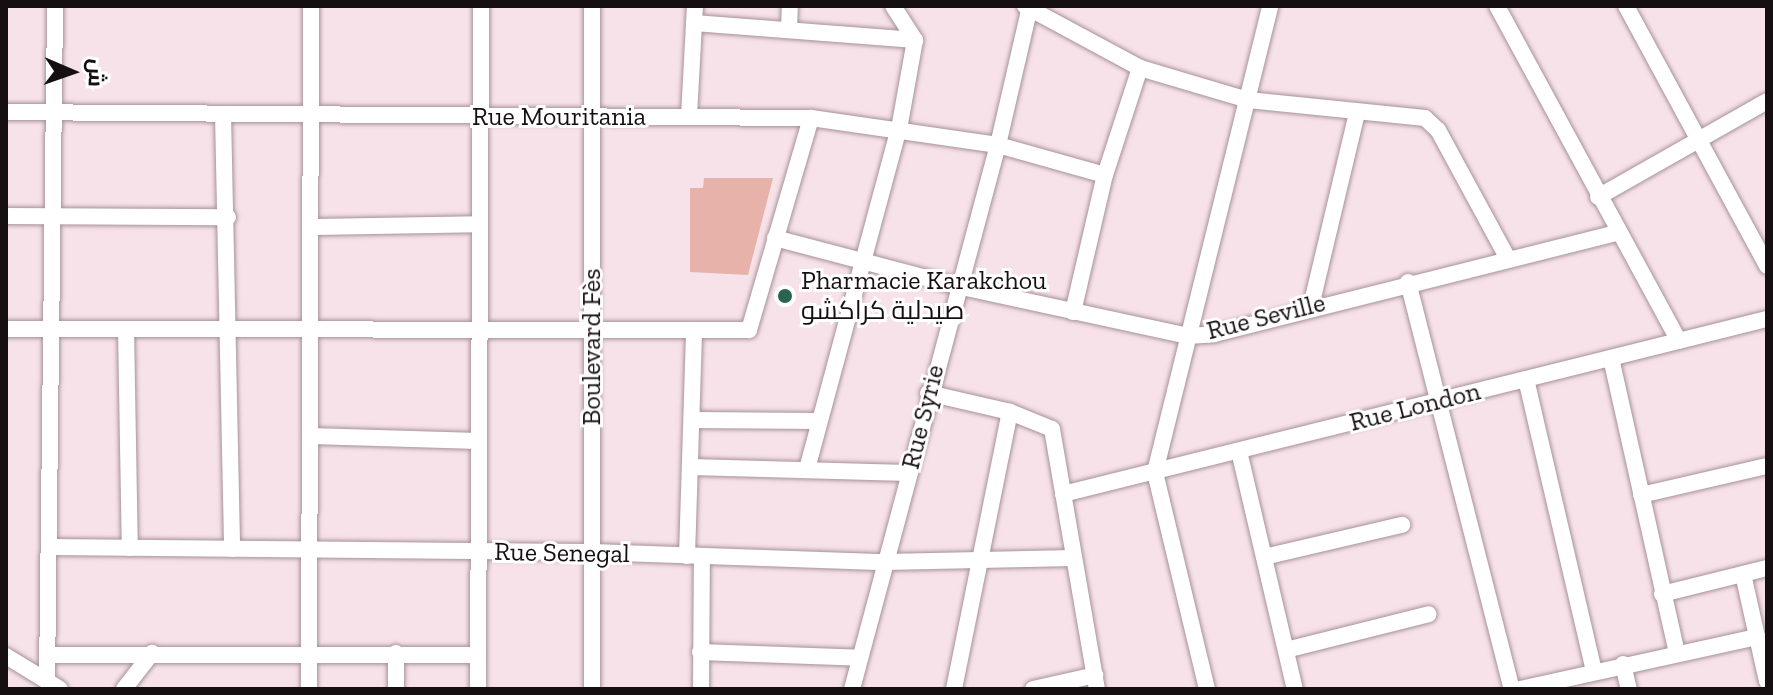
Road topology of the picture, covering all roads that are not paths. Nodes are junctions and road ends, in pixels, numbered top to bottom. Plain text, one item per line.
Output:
1 (55, 6) edge
2 (311, 6) edge
3 (481, 6) edge
4 (592, 6) edge
5 (695, 6) edge
6 (790, 6) edge
7 (893, 6) edge
8 (1270, 6) edge
9 (1497, 6) edge
10 (1626, 6) edge
11 (1028, 7) edge
12 (694, 23) junction
13 (789, 30) junction
14 (915, 40) junction
15 (1140, 68) junction
16 (1248, 100) junction
17 (1767, 101) edge
18 (6, 112) edge
19 (54, 112) junction
20 (312, 113) junction
21 (1357, 113) junction
22 (223, 114) junction
23 (591, 116) junction
24 (689, 116) junction
25 (481, 118) junction
26 (811, 118) junction
27 (899, 129) junction
28 (1697, 141) junction
29 (998, 145) junction
30 (1105, 175) junction
31 (1598, 197) junction
32 (6, 216) edge
33 (53, 217) junction
34 (228, 217) junction
35 (478, 224) junction
36 (314, 227) junction
37 (1616, 233) junction
38 (775, 238) junction
39 (1508, 259) junction
40 (864, 260) junction
41 (1767, 266) edge
42 (1408, 282) junction
43 (957, 286) junction
44 (1311, 306) junction
45 (1073, 312) junction
46 (1767, 319) edge
47 (6, 329) edge
48 (52, 329) junction
49 (126, 329) junction
50 (229, 329) junction
51 (592, 329) junction
52 (310, 330) junction
53 (480, 330) junction
54 (694, 330) junction
55 (1188, 336) junction
56 (1679, 341) junction
57 (1611, 358) junction
58 (1526, 379) junction
59 (928, 393) junction
60 (1438, 401) junction
61 (1010, 412) junction
62 (692, 420) junction
63 (818, 421) junction
64 (310, 436) junction
65 (479, 441) junction
66 (1239, 451) junction
67 (1767, 466) edge
68 (691, 467) junction
69 (807, 469) junction
70 (1155, 472) junction
71 (908, 473) junction
72 (1063, 494) junction
73 (1641, 495) junction
74 (1402, 525) dead end
75 (49, 547) junction
76 (130, 548) junction
77 (232, 549) junction
78 (309, 550) junction
79 (479, 552) junction
80 (592, 552) junction
81 (695, 556) junction
82 (1264, 557) junction
83 (1074, 558) junction
84 (885, 562) junction
85 (979, 563) junction
86 (1767, 568) edge
87 (1743, 574) junction
88 (1662, 594) junction
89 (1429, 614) dead end
90 (1757, 637) junction
91 (1286, 650) junction
92 (309, 652) junction
93 (700, 652) junction
94 (152, 653) junction
95 (396, 653) junction
96 (1677, 654) junction
97 (49, 655) junction
98 (478, 655) junction
99 (6, 656) edge
100 (860, 658) junction
101 (1623, 664) junction
102 (1594, 671) junction
103 (1767, 681) edge
104 (1096, 682) edge
105 (54, 685) edge
106 (124, 689) edge
107 (309, 689) edge
108 (396, 689) edge
109 (478, 689) edge
110 (592, 689) edge
111 (701, 689) edge
112 (852, 689) edge
113 (954, 689) edge
114 (1033, 689) edge
115 (1207, 689) edge
116 (1295, 689) edge
117 (1512, 689) edge
118 (1520, 689) edge
119 (1629, 689) edge

1 - 19 street
2 - 20 street
3 - 25 street
4 - 23 street, Boulevard Fès
5 - 12 street
6 - 13 street
7 - 14 street
8 - 16 street
9 - 31 street
10 - 28 street
11 - 15 street
11 - 29 street, Rue Syrie
12 - 13 street
12 - 24 street
13 - 14 street
14 - 27 street
15 - 16 street
15 - 30 street
16 - 21 street
16 - 55 street
17 - 28 street
18 - 19 street, Rue Mouritania
19 - 22 street, Rue Mouritania
19 - 33 street
20 - 22 street, Rue Mouritania
20 - 25 street, Rue Mouritania
20 - 36 street
21 - 39 street
21 - 44 street
22 - 34 street
23 - 24 street, Rue Mouritania
23 - 25 street, Rue Mouritania
23 - 51 street, Boulevard Fès
24 - 26 street, Rue Mouritania
25 - 35 street
26 - 27 street, Rue Mouritania
26 - 38 street
27 - 29 street, Rue Mouritania
27 - 40 street
28 - 31 street
28 - 41 street
29 - 30 street, Rue Mouritania
29 - 43 street, Rue Syrie
30 - 45 street
31 - 37 street
32 - 33 street
33 - 34 street
33 - 48 street
34 - 50 street
35 - 36 street
35 - 53 street
36 - 52 street
37 - 39 street, Rue Seville
37 - 56 street
38 - 40 street, Rue Seville
38 - 54 street
39 - 42 street, Rue Seville
40 - 43 street, Rue Seville
40 - 63 street
42 - 44 street, Rue Seville
42 - 60 street
43 - 45 street, Rue Seville
43 - 59 street, Rue Syrie
44 - 55 street, Rue Seville
45 - 55 street, Rue Seville
46 - 56 street, Rue London
47 - 48 street
48 - 49 street
48 - 75 street
49 - 50 street
49 - 76 street
50 - 52 street
50 - 77 street
51 - 53 street
51 - 54 street
51 - 80 street, Boulevard Fès
52 - 53 street
52 - 64 street
53 - 65 street
54 - 62 street
55 - 70 street
56 - 57 street, Rue London
57 - 58 street, Rue London
57 - 73 street
58 - 60 street, Rue London
58 - 102 street
59 - 61 street
59 - 71 street, Rue Syrie
60 - 66 street, Rue London
60 - 117 street
61 - 72 street
61 - 85 street
62 - 63 street
62 - 68 street
63 - 69 street
64 - 65 street
64 - 78 street
65 - 79 street
66 - 70 street, Rue London
66 - 82 street
67 - 73 street
68 - 69 street
68 - 81 street
69 - 71 street
70 - 72 street, Rue London
70 - 115 street
71 - 84 street, Rue Syrie
72 - 83 street
73 - 88 street
74 - 82 street
75 - 76 street, Rue Senegal
75 - 97 street
76 - 77 street, Rue Senegal
77 - 78 street, Rue Senegal
78 - 79 street, Rue Senegal
78 - 92 street
79 - 80 street, Rue Senegal
79 - 98 street
80 - 81 street, Rue Senegal
80 - 110 street, Boulevard Fès
81 - 84 street, Rue Senegal
81 - 93 street
82 - 91 street
83 - 85 street, Rue Senegal
83 - 104 street
84 - 85 street, Rue Senegal
84 - 100 street, Rue Syrie
85 - 113 street
86 - 87 street
87 - 88 street
87 - 90 street
88 - 96 street
89 - 91 street
90 - 96 street
90 - 103 street
91 - 116 street
92 - 94 street
92 - 95 street
92 - 107 street
93 - 100 street
93 - 111 street
94 - 97 street
94 - 106 street
95 - 98 street
95 - 108 street
96 - 101 street
97 - 105 street
98 - 109 street
99 - 105 street
100 - 112 street, Rue Syrie
101 - 102 street
101 - 119 street
102 - 118 street
104 - 114 street

